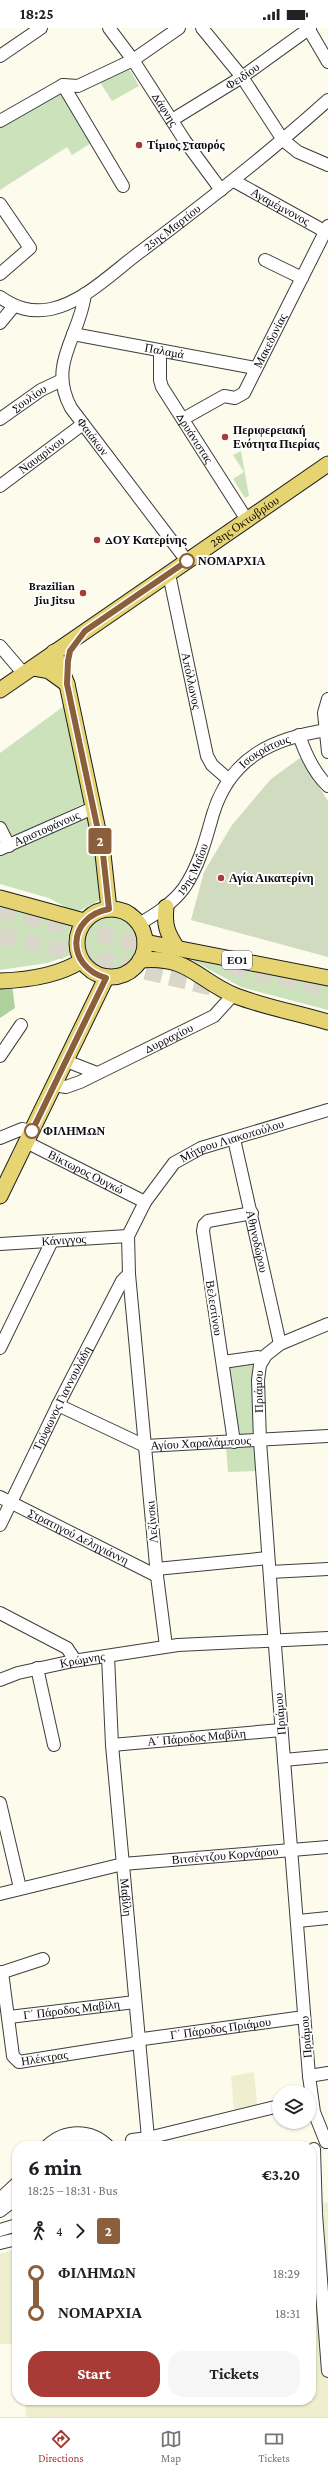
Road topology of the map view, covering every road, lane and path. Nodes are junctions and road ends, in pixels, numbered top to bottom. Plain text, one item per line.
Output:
1 (41, 28) edge
2 (109, 28) edge
3 (179, 28) edge
4 (202, 28) edge
5 (309, 28) edge
6 (0, 56) edge
7 (134, 60) junction
8 (328, 62) edge
9 (242, 77) junction
10 (63, 85) junction
11 (328, 100) edge
12 (172, 120) junction
13 (0, 121) edge
14 (283, 140) junction
15 (328, 165) edge
16 (234, 181) junction
17 (123, 186) dead end
18 (221, 190) junction
19 (0, 204) edge
20 (327, 230) edge
21 (265, 260) dead end
22 (0, 274) edge
23 (302, 278) junction
24 (85, 294) junction
25 (0, 297) edge
26 (14, 306) junction
27 (0, 324) edge
28 (73, 334) junction
29 (160, 351) junction
30 (255, 368) junction
31 (60, 381) junction
32 (0, 419) edge
33 (183, 420) junction
34 (83, 424) junction
35 (328, 464) edge
36 (0, 486) edge
37 (247, 520) junction
38 (187, 561) junction
39 (168, 574) junction
40 (85, 631) junction
41 (0, 646) edge
42 (54, 652) junction
43 (28, 671) junction
44 (67, 684) junction
45 (0, 690) edge
46 (328, 699) edge
47 (326, 730) edge
48 (299, 735) junction
49 (328, 752) edge
50 (228, 779) junction
51 (328, 786) edge
52 (220, 795) joint
53 (93, 808) junction
54 (0, 828) edge
55 (4, 847) edge
56 (0, 898) edge
57 (166, 907) junction
58 (109, 909) junction
59 (84, 921) junction
60 (139, 924) junction
61 (145, 942) junction
62 (177, 948) junction
63 (140, 960) junction
64 (81, 961) junction
65 (106, 978) junction
66 (328, 978) edge
67 (0, 981) edge
68 (233, 995) junction
69 (328, 1022) edge
70 (21, 1025) dead end
71 (0, 1056) edge
72 (66, 1061) junction
73 (97, 1073) junction
74 (54, 1085) junction
75 (328, 1110) edge
76 (29, 1137) junction
77 (0, 1138) edge
78 (234, 1139) junction
79 (0, 1196) edge
80 (146, 1202) junction
81 (252, 1213) junction
82 (128, 1236) junction
83 (52, 1241) junction
84 (0, 1244) edge
85 (129, 1274) junction
86 (328, 1324) edge
87 (280, 1344) junction
88 (0, 1348) edge
89 (263, 1360) junction
90 (223, 1362) junction
91 (58, 1405) junction
92 (328, 1436) edge
93 (260, 1441) junction
94 (234, 1442) junction
95 (145, 1446) junction
96 (0, 1497) edge
97 (11, 1502) junction
98 (0, 1525) edge
99 (268, 1558) junction
100 (328, 1569) edge
101 (156, 1572) junction
102 (270, 1572) junction
103 (0, 1613) edge
104 (328, 1638) edge
105 (274, 1642) junction
106 (166, 1646) junction
107 (108, 1656) junction
108 (75, 1660) junction
109 (37, 1668) junction
110 (0, 1680) edge
111 (281, 1730) junction
112 (54, 1745) dead end
113 (112, 1745) junction
114 (328, 1756) edge
115 (284, 1760) junction
116 (0, 1803) edge
117 (328, 1847) edge
118 (292, 1850) junction
119 (123, 1864) junction
120 (20, 1888) junction
121 (0, 1894) edge
122 (328, 1918) edge
123 (298, 1921) junction
124 (43, 1959) dead end
125 (1, 1972) edge
126 (135, 2002) junction
127 (8, 2017) junction
128 (304, 2017) junction
129 (138, 2041) junction
130 (328, 2073) edge
131 (309, 2076) junction
132 (309, 2085) edge
133 (272, 2108) edge
134 (316, 2118) edge
135 (148, 2138) junction
136 (132, 2140) dead end
137 (53, 2141) edge
138 (101, 2141) edge
139 (327, 2141) edge
140 (316, 2147) edge
141 (12, 2187) edge
142 (0, 2199) edge
143 (12, 2202) edge
144 (0, 2211) edge
145 (316, 2214) edge
146 (12, 2226) edge
147 (0, 2230) edge
148 (12, 2240) edge
149 (0, 2243) edge
150 (328, 2371) edge

1 - 6 street
2 - 7 street, Δάφνης
3 - 7 street
4 - 9 street
5 - 8 street
5 - 9 street, Φειδίου
7 - 10 street
7 - 12 street, Δάφνης
9 - 12 street, Φειδίου
9 - 14 street
10 - 13 street
10 - 17 street
11 - 14 street, 25ης Μαρτίου
12 - 18 street, Δάφνης
14 - 15 street
14 - 16 street, 25ης Μαρτίου
16 - 18 street, 25ης Μαρτίου
16 - 20 street, Αγαμέμνονος
18 - 24 street, 25ης Μαρτίου
19 - 22 street
20 - 23 street, Μακεδονίας
21 - 23 street
23 - 30 street, Μακεδονίας
24 - 26 street, 25ης Μαρτίου
24 - 28 street
25 - 26 street, 25ης Μαρτίου
26 - 27 street
28 - 29 street, Παλαμά
28 - 31 street
29 - 30 street, Παλαμά
29 - 33 street, Δρυάνιστας
30 - 33 street, Μακεδονίας
31 - 32 street, Σουλίου
31 - 34 street, Φαιάκων
33 - 37 street, Δρυάνιστας
34 - 36 street, Ναυαρίνου
34 - 38 street, Φαιάκων
35 - 37 main road, 28ης Οκτωβρίου
37 - 38 main road, 28ης Οκτωβρίου
38 - 39 main road, 28ης Οκτωβρίου
39 - 40 main road, 28ης Οκτωβρίου
39 - 50 street, Απόλλωνος
40 - 42 main road, 28ης Οκτωβρίου
40 - 44 main road
41 - 43 street
42 - 43 main road, 28ης Οκτωβρίου
42 - 44 main road
43 - 44 main road
43 - 45 main road, 28ης Οκτωβρίου
44 - 53 main road
46 - 47 street
47 - 48 street, Ισοκράτους
47 - 49 street
48 - 50 street, Ισοκράτους
48 - 51 street
50 - 52 street, Ισοκράτους
52 - 57 street, 19ης Μαΐου
53 - 55 street, Αριστοφάνους
53 - 58 main road
54 - 55 street
56 - 59 main road
57 - 60 street, 19ης Μαΐου
57 - 62 main road
58 - 59 main road
58 - 60 main road
59 - 64 main road
60 - 61 main road
61 - 62 main road, ΕΟ1
61 - 63 main road
62 - 66 main road, ΕΟ1
63 - 65 main road
63 - 68 main road, ΕΟ1
64 - 65 main road
64 - 67 main road
65 - 72 main road
68 - 69 main road, ΕΟ1
68 - 73 street, Δυρραχίου
70 - 71 street
72 - 73 street
72 - 74 main road
73 - 74 street, Δυρραχίου
74 - 76 main road
75 - 78 street, Μήτρου Λιακοπούλου
76 - 77 street
76 - 79 main road
76 - 80 street, Βίκτωρος Ουγκώ
78 - 80 street, Μήτρου Λιακοπούλου
78 - 81 street, Αθηνοδώρου
80 - 82 street, Μήτρου Λιακοπούλου
81 - 87 street, Αθηνοδώρου
81 - 90 street, Βελεστίνου
82 - 83 street, Κάνιγγος
82 - 85 street, Λεζίνσκι
83 - 84 street, Κάνιγγος
83 - 88 street
85 - 91 street, Τρύφωνος Γιαννουλάδη
85 - 95 street, Λεζίνσκι
86 - 87 street, Πριάμου
87 - 89 street, Πριάμου
89 - 90 street
89 - 93 street, Πριάμου
90 - 94 street, Βελεστίνου
91 - 95 street, Αγίου Χαραλάμπους
91 - 97 street, Τρύφωνος Γιαννουλάδη
92 - 93 street, Αγίου Χαραλάμπους
93 - 94 street, Αγίου Χαραλάμπους
93 - 99 street, Πριάμου
94 - 95 street, Αγίου Χαραλάμπους
95 - 101 street, Λεζίνσκι
96 - 97 street, Στρατηγού Δεληγιάννη
97 - 98 street, Τρύφωνος Γιαννουλάδη
97 - 101 street, Στρατηγού Δεληγιάννη
99 - 101 street
99 - 102 street, Πριάμου
100 - 102 street
101 - 106 street, Λεζίνσκι
102 - 105 street, Πριάμου
103 - 108 street
104 - 105 street
105 - 106 street
105 - 111 street, Πριάμου
106 - 107 street, Κρώμνης
107 - 108 street, Κρώμνης
107 - 113 street, Μαβίλη
108 - 109 street, Κρώμνης
109 - 110 street, Κρώμνης
109 - 112 street
111 - 113 street, Α΄ Πάροδος Μαβίλη
111 - 115 street, Πριάμου
113 - 119 street, Μαβίλη
114 - 115 street
115 - 118 street, Πριάμου
116 - 120 street
117 - 118 street, Βιτσέντζου Κορνάρου
118 - 119 street, Βιτσέντζου Κορνάρου
118 - 123 street, Πριάμου
119 - 120 street, Βιτσέντζου Κορνάρου
119 - 126 street, Μαβίλη
120 - 121 street, Βιτσέντζου Κορνάρου
122 - 123 street
123 - 128 street, Πριάμου
124 - 125 street
125 - 127 street, Ηλέκτρας
126 - 127 street, Γ΄ Πάροδος Μαβίλη
126 - 129 street, Μαβίλη
127 - 129 street, Ηλέκτρας
128 - 129 street, Γ΄ Πάροδος Πριάμου
128 - 131 street, Πριάμου
129 - 135 street, Μαβίλη
130 - 131 street
131 - 132 street, Πριάμου
133 - 135 street
134 - 139 street, Πριάμου
135 - 136 street
137 - 138 street
139 - 140 street
141 - 142 street
143 - 144 street
145 - 150 street
146 - 147 street
148 - 149 street

